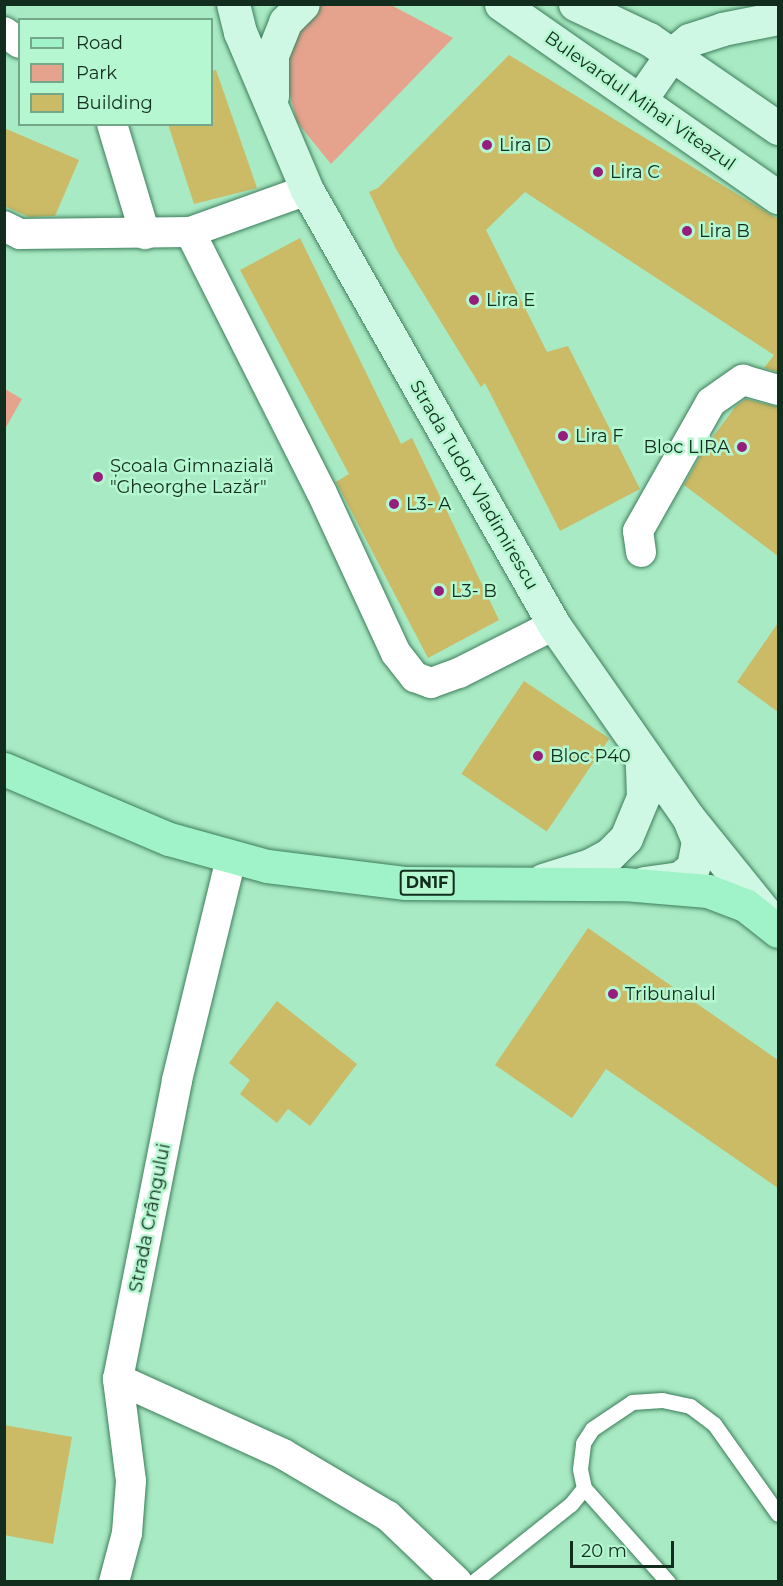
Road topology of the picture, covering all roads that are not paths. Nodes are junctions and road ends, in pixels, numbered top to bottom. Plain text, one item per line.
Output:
1 (222, 4) edge
2 (303, 4) edge
3 (501, 4) edge
4 (575, 4) edge
5 (236, 18) edge
6 (778, 18) edge
7 (4, 32) edge
8 (18, 42) edge
9 (672, 54) junction
10 (640, 99) junction
11 (272, 110) junction
12 (113, 126) edge
13 (778, 128) edge
14 (307, 190) junction
15 (778, 197) edge
16 (4, 226) edge
17 (189, 232) junction
18 (145, 234) junction
19 (778, 390) edge
20 (641, 552) dead end
21 (554, 625) junction
22 (636, 744) junction
23 (4, 769) edge
24 (688, 817) junction
25 (231, 858) junction
26 (624, 884) junction
27 (506, 886) junction
28 (778, 930) edge
29 (118, 1380) junction
30 (584, 1488) junction
31 (778, 1514) edge
32 (114, 1581) edge
33 (457, 1581) edge
34 (473, 1581) edge
35 (669, 1581) edge

1 - 5 main road, Strada Tudor Vladimirescu
2 - 11 main road
3 - 10 main road, Bulevardul Mihai Viteazul
4 - 9 main road
5 - 11 main road, Strada Tudor Vladimirescu
6 - 9 main road
7 - 8 street
9 - 10 main road
9 - 13 main road
10 - 15 main road, Bulevardul Mihai Viteazul
11 - 14 main road, Strada Tudor Vladimirescu
12 - 18 street
14 - 17 street
14 - 21 main road, Strada Tudor Vladimirescu
16 - 18 street
17 - 18 street
17 - 21 street
19 - 20 street
21 - 22 main road, Strada Tudor Vladimirescu
22 - 24 main road, Strada Tudor Vladimirescu
22 - 27 main road
23 - 25 main road, DN1F
24 - 26 main road
24 - 28 main road, Strada Tudor Vladimirescu
25 - 27 main road, DN1F
25 - 29 street, Strada Crângului
26 - 27 main road, DN1F
26 - 28 main road, DN1F
29 - 32 street, Strada Crângului
29 - 33 street
30 - 31 lane
30 - 34 lane
30 - 35 lane

